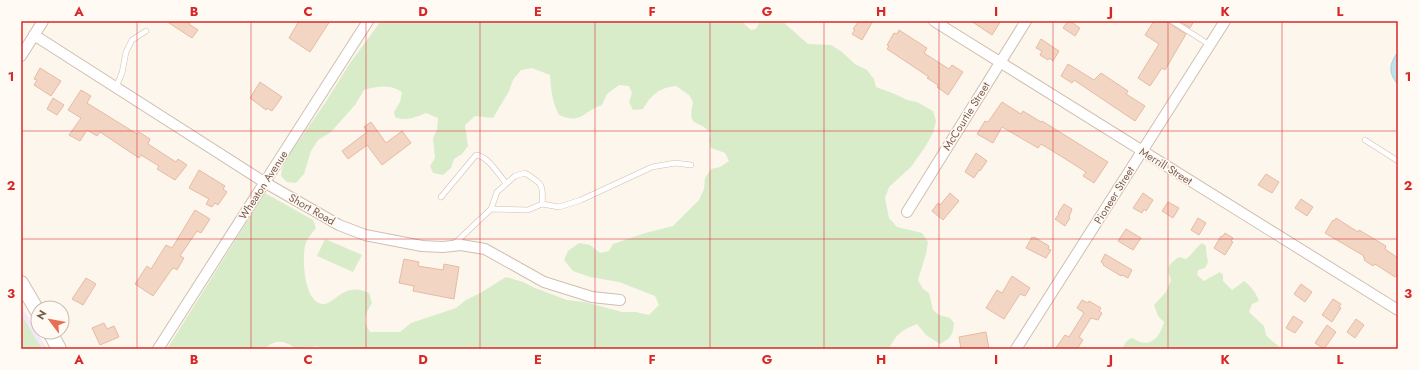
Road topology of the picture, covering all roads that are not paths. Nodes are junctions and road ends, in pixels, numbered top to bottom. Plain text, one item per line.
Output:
1 (43, 21) edge
2 (368, 21) edge
3 (934, 21) edge
4 (1026, 21) edge
5 (1172, 21) edge
6 (1225, 21) edge
7 (146, 31) dead end
8 (34, 35) junction
9 (1210, 45) junction
10 (22, 54) edge
11 (1000, 62) junction
12 (116, 88) junction
13 (1365, 140) dead end
14 (1142, 151) junction
15 (1398, 161) edge
16 (691, 165) dead end
17 (264, 182) junction
18 (506, 183) junction
19 (441, 197) dead end
20 (542, 204) junction
21 (491, 209) junction
22 (907, 212) dead end
23 (452, 246) junction
24 (21, 283) edge
25 (31, 300) edge
26 (620, 300) dead end
27 (1398, 310) edge
28 (55, 340) edge
29 (60, 349) edge
30 (158, 349) edge
31 (1016, 349) edge

1 - 8 street
2 - 17 street, Wheaton Avenue
3 - 11 street, Merrill Street
4 - 11 street, McCourtie Street
5 - 9 lane
6 - 9 street, Pioneer Street
7 - 12 lane
8 - 10 street
8 - 12 street, Short Road
9 - 14 street, Pioneer Street
11 - 14 street, Merrill Street
11 - 22 street, McCourtie Street
12 - 17 street, Short Road
13 - 15 lane
14 - 27 street, Merrill Street
14 - 31 street, Pioneer Street
16 - 20 lane
17 - 23 street, Short Road
17 - 30 street, Wheaton Avenue
18 - 19 lane
18 - 20 lane
18 - 21 lane
20 - 21 lane
21 - 23 lane
23 - 26 street, Short Road
24 - 25 main road
28 - 29 main road

